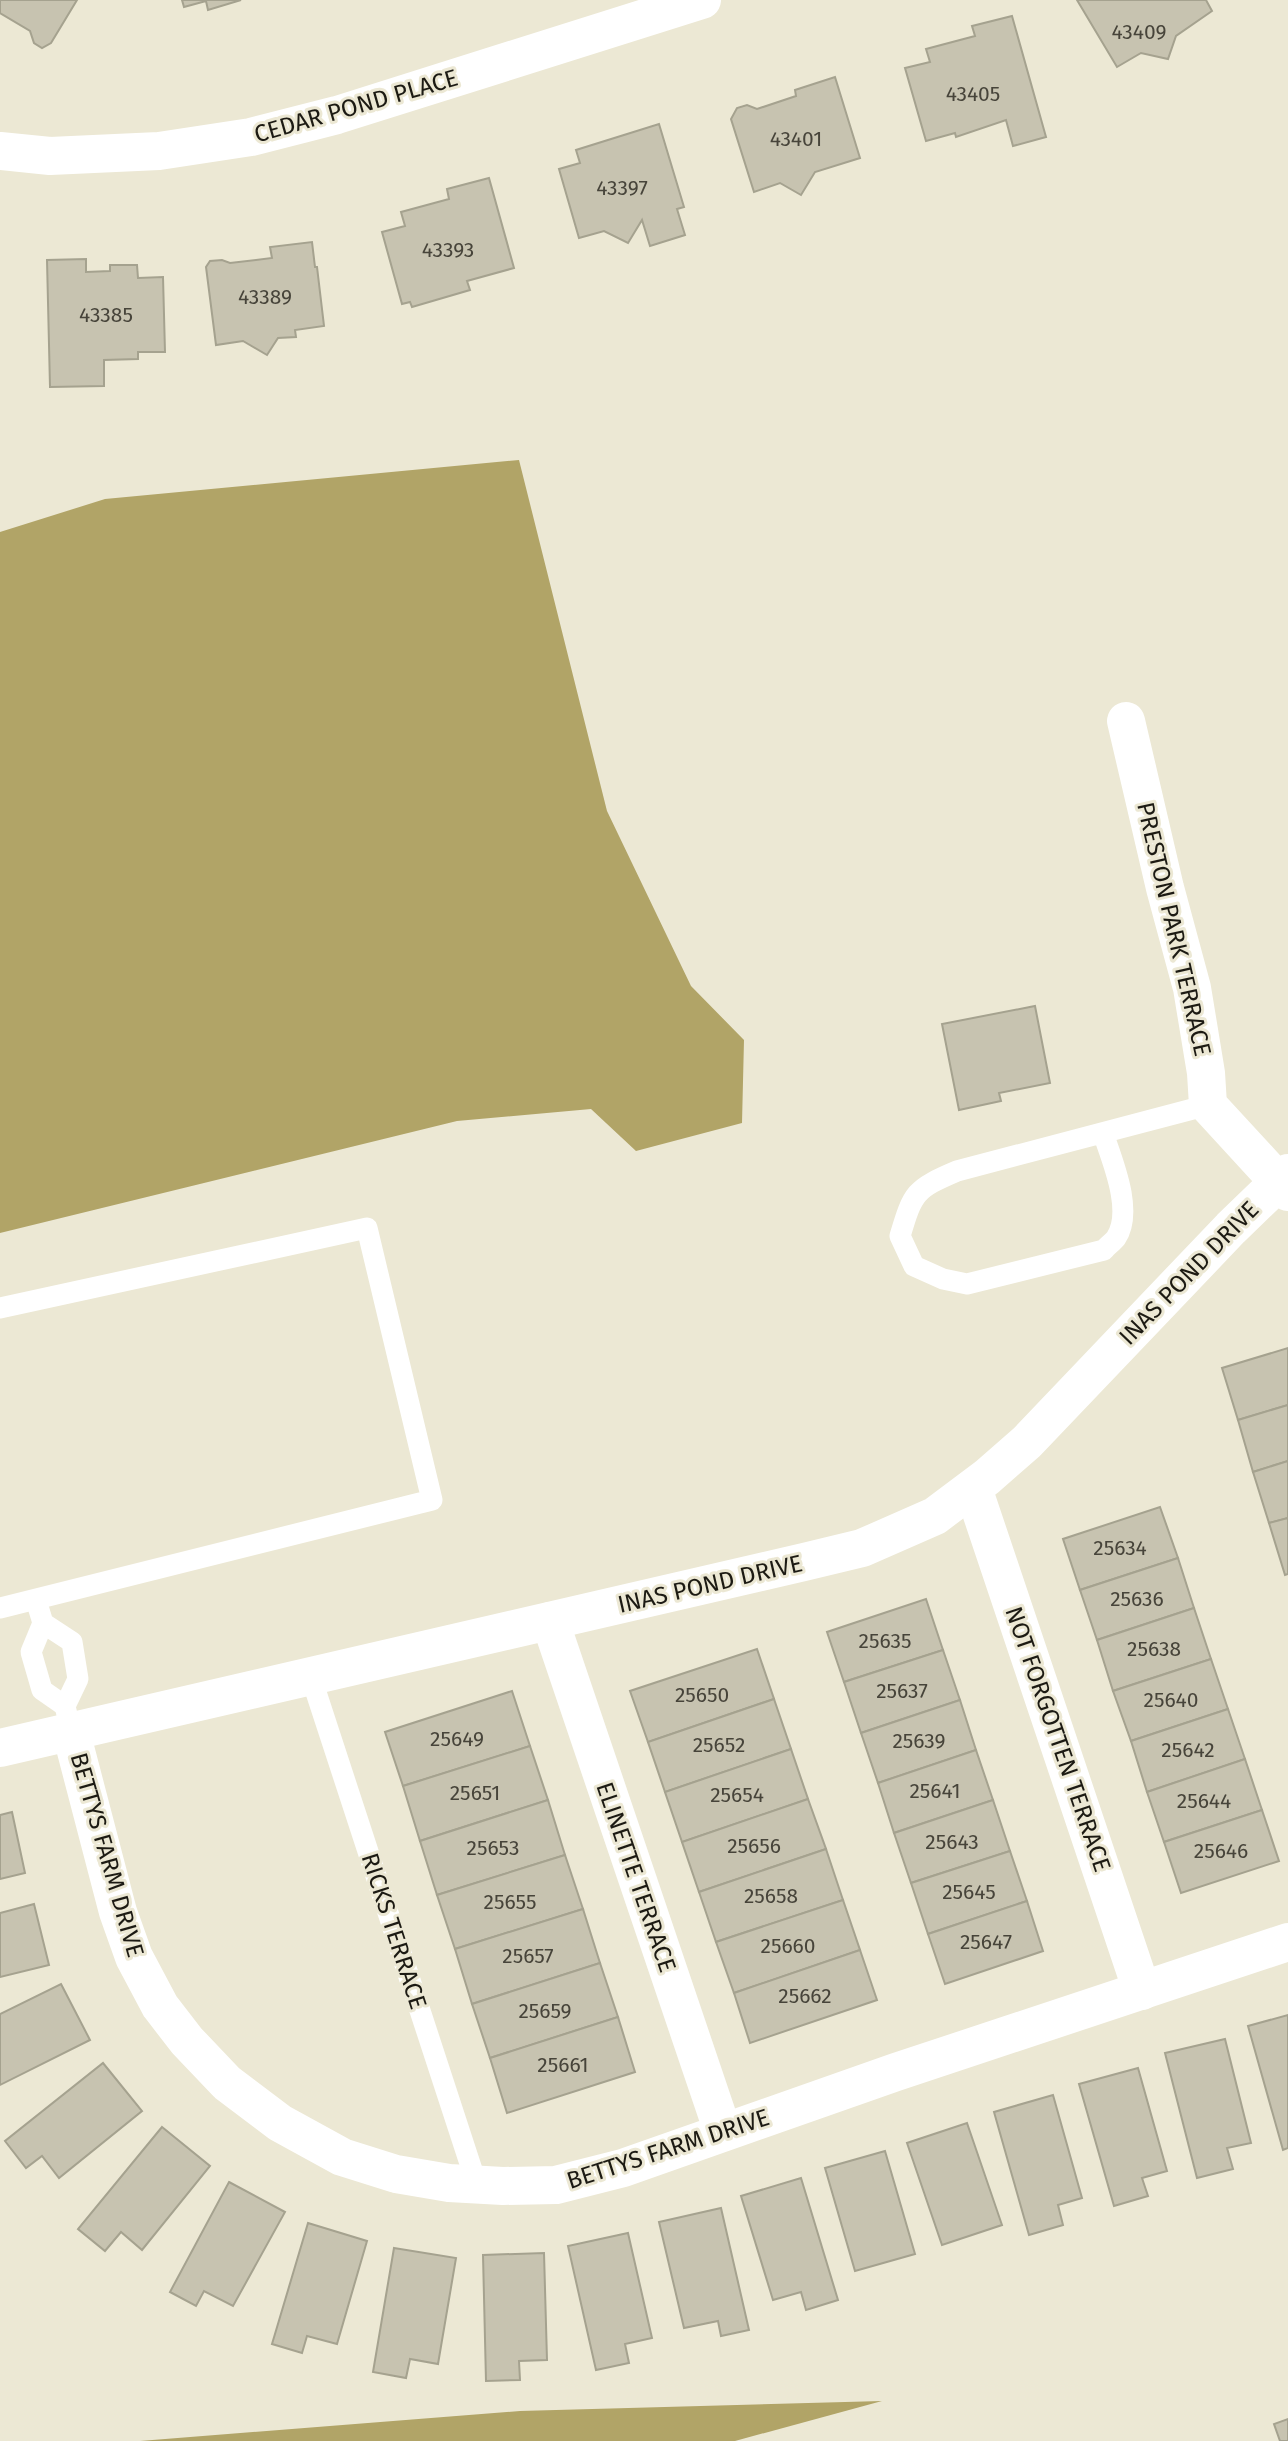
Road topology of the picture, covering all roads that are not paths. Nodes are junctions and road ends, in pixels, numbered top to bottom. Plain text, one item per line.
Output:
1 (702, 0) edge
2 (0, 152) edge
3 (1126, 721) dead end
4 (1208, 1105) junction
5 (1103, 1133) junction
6 (1285, 1183) edge
7 (0, 1308) edge
8 (973, 1488) junction
9 (36, 1600) junction
10 (0, 1608) edge
11 (550, 1621) junction
12 (43, 1623) junction
13 (311, 1677) junction
14 (68, 1719) junction
15 (0, 1748) edge
16 (1288, 1942) edge
17 (1142, 1990) junction
18 (723, 2132) junction
19 (477, 2185) junction

1 - 2 street, CEDAR POND PLACE
3 - 4 street, PRESTON PARK TERRACE
4 - 5 lane
4 - 6 street
5 - 5 lane
6 - 8 street, INAS POND DRIVE
7 - 9 lane
8 - 11 street, INAS POND DRIVE
8 - 17 street, NOT FORGOTTEN TERRACE
9 - 10 lane
9 - 12 lane
11 - 13 street, INAS POND DRIVE
11 - 18 street, ELINETTE TERRACE
12 - 14 lane
12 - 14 lane
13 - 14 street, INAS POND DRIVE
13 - 19 lane, RICKS TERRACE
14 - 15 street, INAS POND DRIVE
14 - 19 street, BETTYS FARM DRIVE
16 - 17 street, BETTYS FARM DRIVE
17 - 18 street, BETTYS FARM DRIVE
18 - 19 street, BETTYS FARM DRIVE

